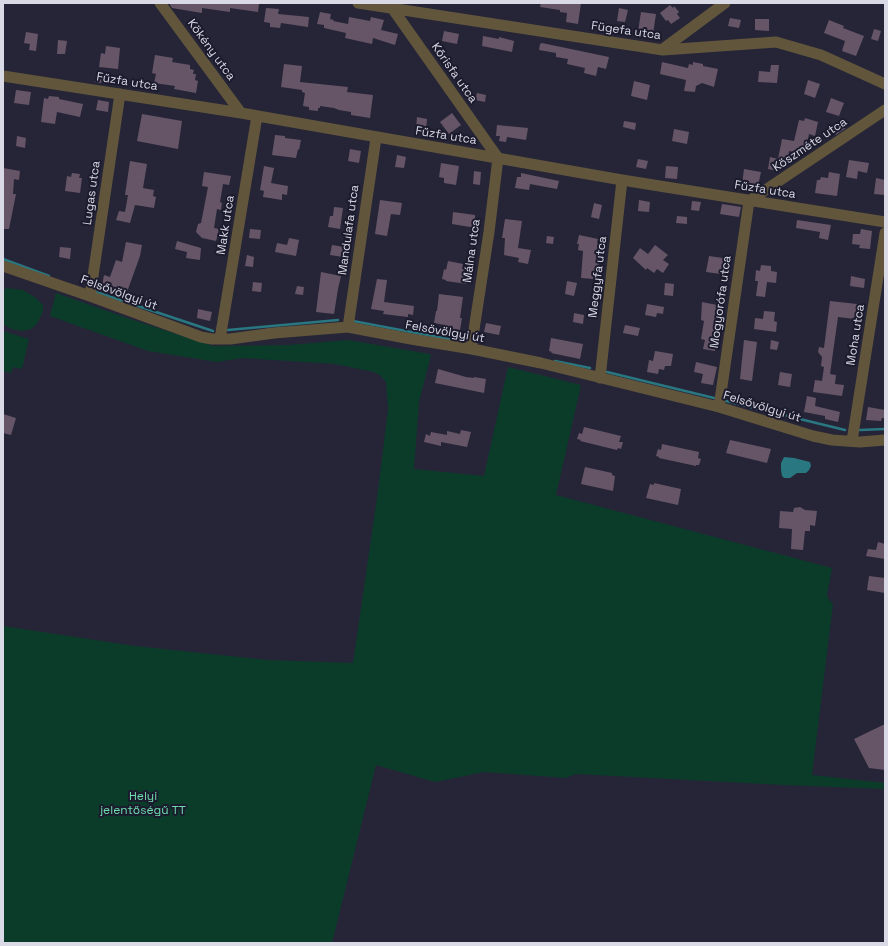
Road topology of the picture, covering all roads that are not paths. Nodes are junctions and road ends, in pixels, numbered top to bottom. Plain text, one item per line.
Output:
1 (160, 3) edge
2 (358, 3) edge
3 (725, 3) edge
4 (390, 6) edge
5 (663, 50) junction
6 (3, 76) edge
7 (885, 84) edge
8 (120, 94) junction
9 (885, 110) edge
10 (241, 113) junction
11 (257, 116) junction
12 (376, 138) junction
13 (498, 158) junction
14 (622, 180) junction
15 (749, 201) junction
16 (885, 222) edge
17 (885, 233) edge
18 (3, 266) edge
19 (90, 296) junction
20 (348, 327) junction
21 (220, 339) junction
22 (471, 349) junction
23 (600, 378) junction
24 (719, 407) junction
25 (885, 440) edge
26 (852, 441) junction

1 - 10 street, Kökény utca
2 - 4 street, Fügefa utca
3 - 5 street
4 - 5 street, Fügefa utca
4 - 13 street, Kőrisfa utca
5 - 7 street, Fügefa utca
6 - 8 street, Fűzfa utca
8 - 10 street, Fűzfa utca
8 - 19 street, Lugas utca
9 - 15 street, Köszméte utca
10 - 11 street, Fűzfa utca
11 - 12 street, Fűzfa utca
11 - 21 street, Makk utca
12 - 13 street, Fűzfa utca
12 - 20 street, Mandulafa utca
13 - 14 street, Fűzfa utca
13 - 22 street, Málna utca
14 - 15 street, Fűzfa utca
14 - 23 street, Meggyfa utca
15 - 16 street, Fűzfa utca
15 - 24 street, Mogyorófa utca
17 - 26 street, Moha utca
18 - 19 street, Felsővölgyi út
19 - 21 street, Felsővölgyi út
20 - 21 street, Felsővölgyi út
20 - 22 street, Felsővölgyi út
22 - 23 street, Felsővölgyi út
23 - 24 street, Felsővölgyi út
24 - 26 street, Felsővölgyi út
25 - 26 street, Felsővölgyi út

